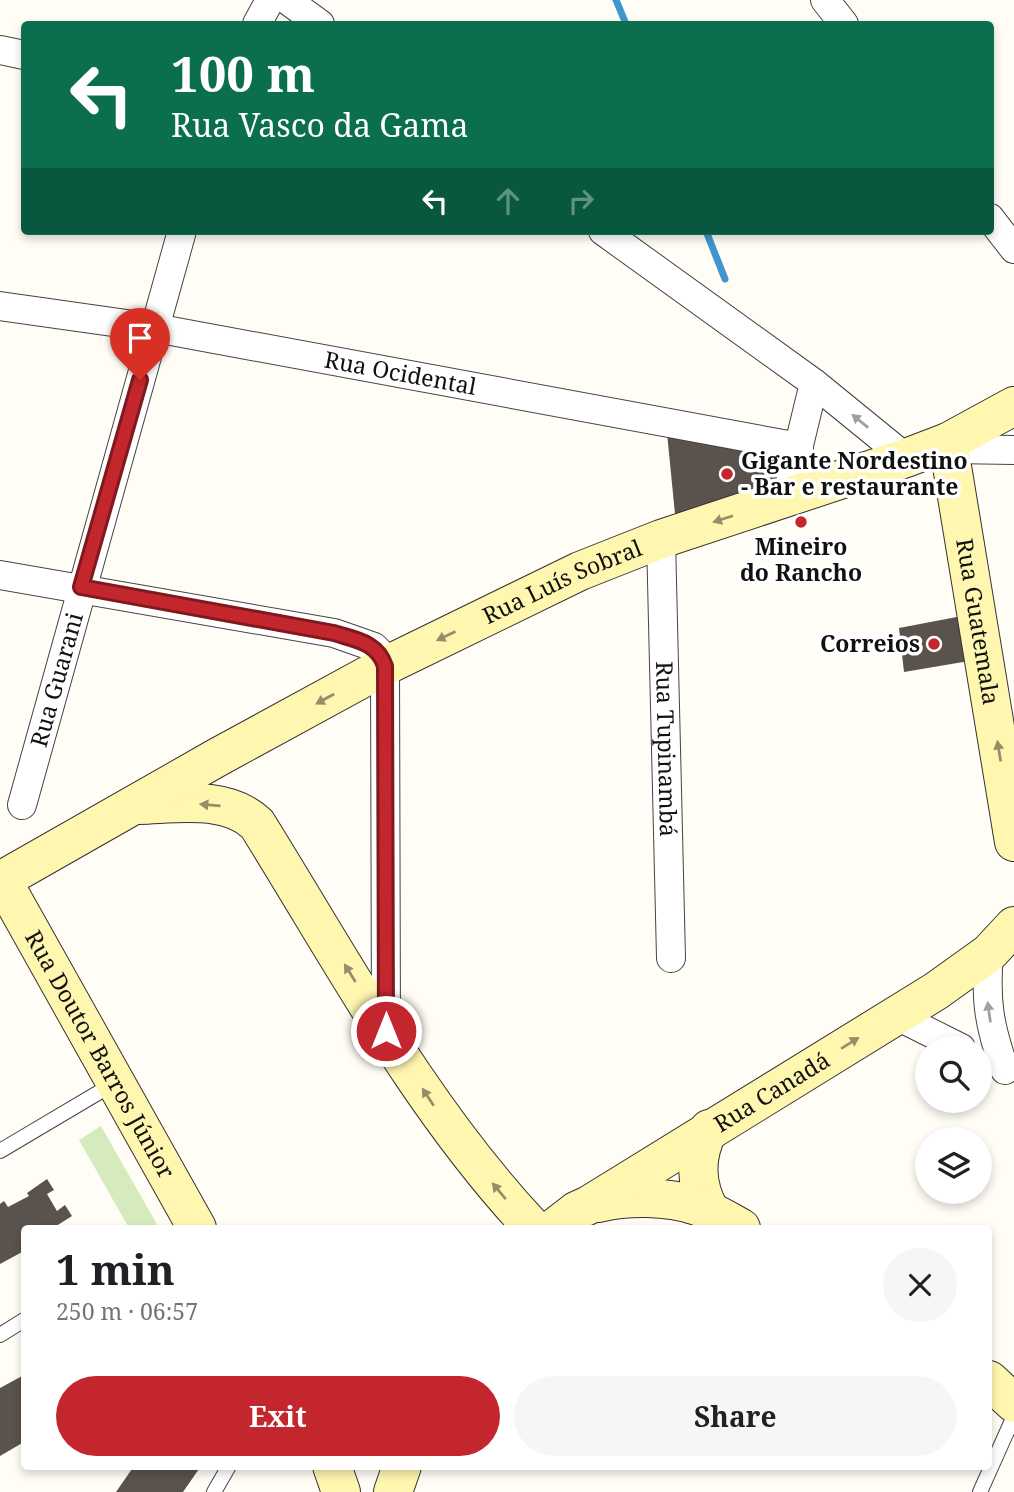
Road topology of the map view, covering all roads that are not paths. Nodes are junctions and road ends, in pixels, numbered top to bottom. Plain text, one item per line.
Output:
1 (270, 0) edge
2 (287, 0) edge
3 (825, 0) edge
4 (259, 21) edge
5 (316, 21) edge
6 (842, 21) edge
7 (0, 50) edge
8 (21, 54) edge
9 (994, 223) edge
10 (181, 235) edge
11 (609, 235) edge
12 (1014, 249) edge
13 (0, 306) edge
14 (155, 328) junction
15 (814, 383) junction
16 (1014, 405) edge
17 (949, 445) junction
18 (799, 447) junction
19 (1014, 450) edge
20 (906, 458) junction
21 (786, 499) junction
22 (661, 539) junction
23 (0, 575) edge
24 (81, 587) junction
25 (385, 666) junction
26 (22, 805) dead end
27 (133, 805) junction
28 (1014, 842) edge
29 (60, 848) junction
30 (1, 879) edge
31 (35, 937) junction
32 (1002, 939) edge
33 (671, 958) dead end
34 (895, 1015) junction
35 (386, 1031) junction
36 (937, 1036) edge
37 (992, 1064) edge
38 (1009, 1073) edge
39 (116, 1083) junction
40 (709, 1129) junction
41 (0, 1151) edge
42 (589, 1205) junction
43 (725, 1220) edge
44 (195, 1225) edge
45 (530, 1225) edge
46 (558, 1225) edge
47 (21, 1322) edge
48 (0, 1335) edge
49 (992, 1383) edge
50 (1014, 1403) edge
51 (1014, 1416) edge
52 (992, 1465) edge
53 (227, 1470) edge
54 (333, 1470) edge
55 (401, 1470) edge
56 (990, 1470) edge
57 (214, 1492) edge
58 (341, 1492) edge
59 (393, 1492) edge
60 (980, 1492) edge

1 - 4 street
2 - 5 street
3 - 6 street
7 - 8 street
9 - 12 street
10 - 14 street, Rua Guarani
11 - 15 street
13 - 14 street, Rua Ocidental
14 - 18 street, Rua Ocidental
14 - 24 street, Rua Guarani
15 - 18 street
20 -> 15 street
16 - 17 main road, Rua Luís Sobral
17 - 19 street
17 - 20 main road, Rua Luís Sobral
28 -> 17 main road, Rua Guatemala
18 - 21 street
20 - 21 main road, Rua Luís Sobral
21 -> 22 main road, Rua Luís Sobral
22 -> 25 main road, Rua Luís Sobral
22 - 33 street, Rua Tupinambá
23 - 24 street
24 - 25 street
24 - 26 street, Rua Guarani
25 -> 27 main road, Rua Luís Sobral
25 - 35 street
27 - 29 main road, Rua Luís Sobral
35 -> 27 main road
29 - 30 main road, Rua Luís Sobral
29 - 31 main road
30 - 31 main road, Rua Doutor Barros Júnior
31 - 39 main road, Rua Doutor Barros Júnior
32 - 34 main road, Rua Canadá
38 -> 32 street
34 - 36 street
40 -> 34 main road, Rua Canadá
45 -> 35 main road
37 - 38 street
39 - 41 lane
39 - 44 main road, Rua Doutor Barros Júnior
40 - 42 main road, Rua Canadá
40 - 43 main road
42 - 43 main road
42 - 46 main road, Rua Canadá
47 - 48 lane
49 - 50 main road
51 - 52 lane
53 - 57 lane
54 - 58 main road
55 - 59 main road
56 - 60 lane

